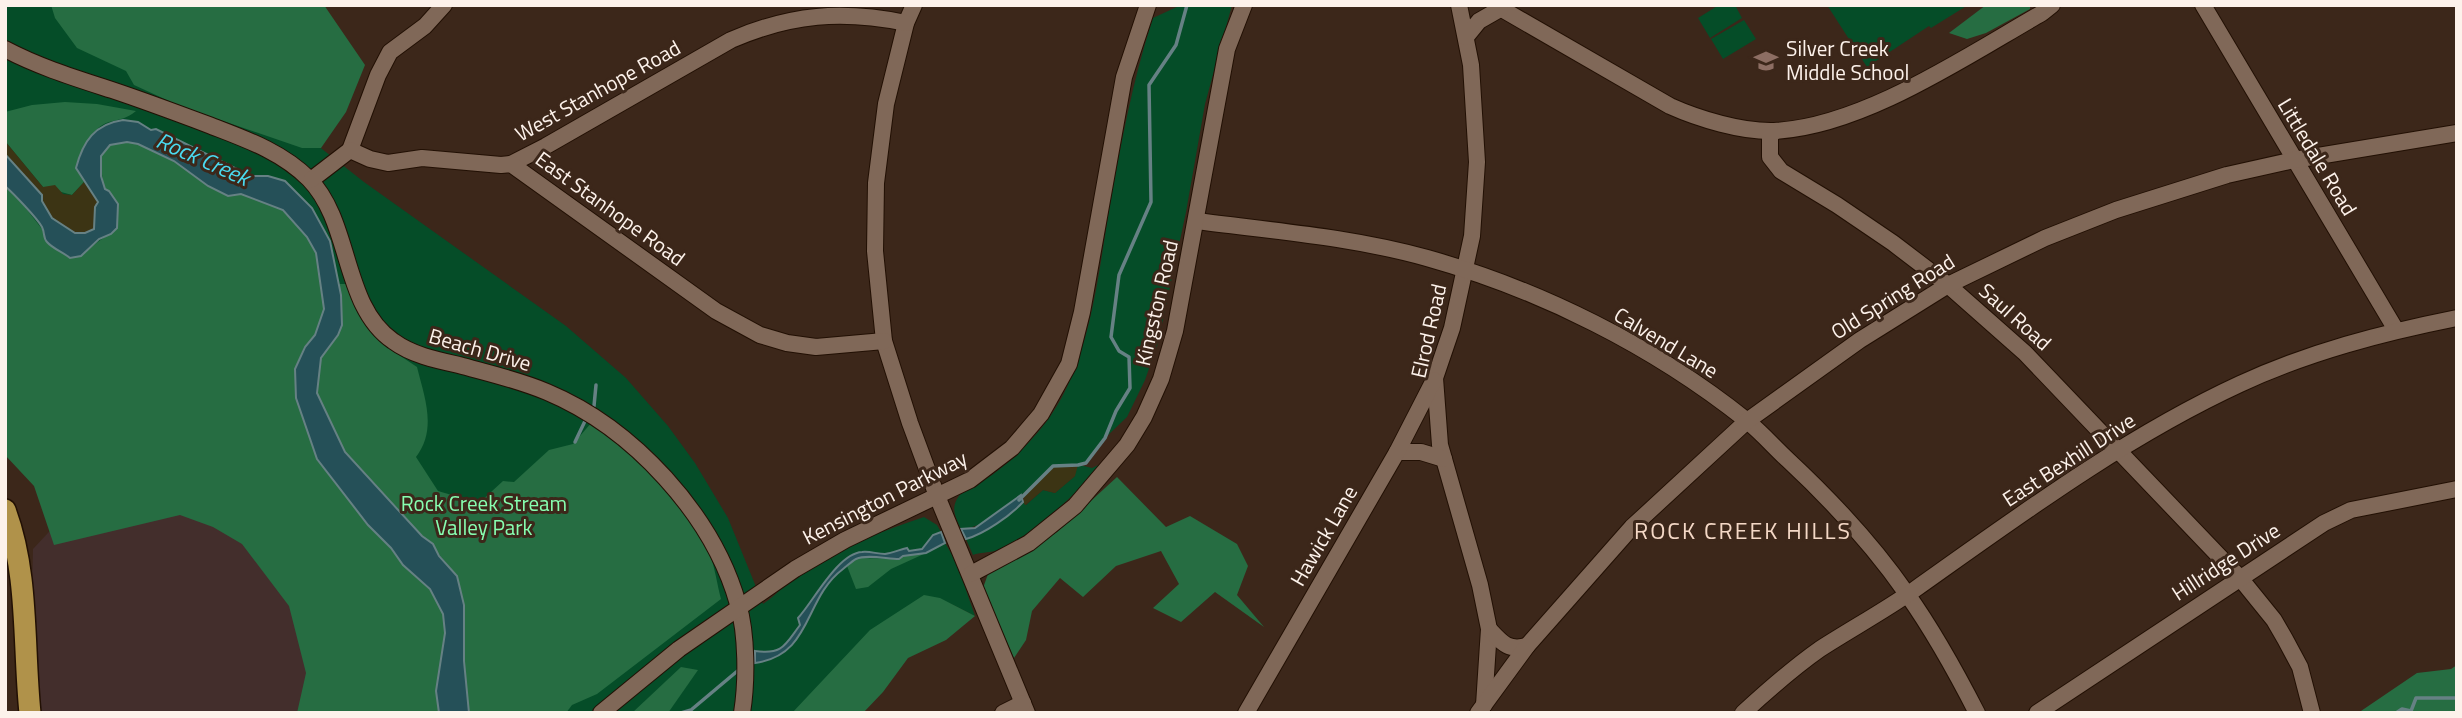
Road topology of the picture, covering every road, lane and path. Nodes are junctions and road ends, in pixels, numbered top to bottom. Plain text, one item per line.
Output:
1 (444, 5) edge
2 (914, 5) edge
3 (1148, 5) edge
4 (1244, 5) edge
5 (1458, 5) edge
6 (2052, 5) edge
7 (2203, 5) edge
8 (1498, 7) edge
9 (906, 23) junction
10 (1466, 37) junction
11 (5, 49) edge
12 (1770, 131) junction
13 (2457, 133) edge
14 (350, 150) junction
15 (2294, 160) junction
16 (511, 164) junction
17 (310, 180) junction
18 (1197, 221) junction
19 (1465, 270) junction
20 (1948, 285) junction
21 (2457, 318) edge
22 (2396, 330) junction
23 (884, 341) junction
24 (1435, 378) junction
25 (1747, 421) junction
26 (2120, 451) junction
27 (1397, 452) junction
28 (1444, 459) junction
29 (2457, 489) edge
30 (937, 496) junction
31 (5, 510) edge
32 (971, 574) junction
33 (2240, 578) junction
34 (1908, 594) junction
35 (739, 607) junction
36 (1489, 629) junction
37 (1528, 646) junction
38 (1025, 708) edge
39 (1481, 709) edge
40 (30, 713) edge
41 (601, 713) edge
42 (742, 713) edge
43 (1003, 713) edge
44 (1246, 713) edge
45 (1743, 713) edge
46 (1977, 713) edge
47 (2037, 713) edge
48 (2312, 713) edge

1 - 14 street
2 - 9 street
3 - 30 street, Kensington Parkway
4 - 18 street, Kingston Road
5 - 10 street, Elrod Road
6 - 12 street
7 - 15 street, Littledale Road
8 - 10 street
8 - 12 street
9 - 16 street, West Stanhope Road
9 - 23 street
10 - 19 street, Elrod Road
11 - 17 street, Beach Drive
12 - 20 street, Saul Road
13 - 15 street, Old Spring Road
14 - 16 street, East Stanhope Road
14 - 17 street
15 - 20 street, Old Spring Road
15 - 22 street, Littledale Road
16 - 23 street, East Stanhope Road
17 - 35 street, Beach Drive
18 - 19 street, Calvend Lane
18 - 32 street, Kingston Road
19 - 24 street, Elrod Road
19 - 25 street, Calvend Lane
20 - 25 street, Old Spring Road
20 - 26 street, Saul Road
21 - 22 street, East Bexhill Drive
22 - 26 street, East Bexhill Drive
23 - 30 street
24 - 27 street, Hawick Lane
24 - 28 street, Elrod Road
25 - 34 street, Calvend Lane
25 - 37 street, Old Spring Road
26 - 33 street, Saul Road
26 - 34 street, East Bexhill Drive
27 - 28 street
27 - 44 street, Hawick Lane
28 - 36 street, Elrod Road
29 - 33 street, Hillridge Drive
30 - 32 street
30 - 35 street, Kensington Parkway
31 - 40 highway
32 - 38 street
33 - 47 street, Hillridge Drive
33 - 48 street, Saul Road
34 - 45 street, East Bexhill Drive
34 - 46 street, Calvend Lane
35 - 41 street, Kensington Parkway
35 - 42 street, Beach Drive
36 - 37 street
36 - 39 street, Elrod Road
37 - 39 street, Old Spring Road
38 - 43 street

